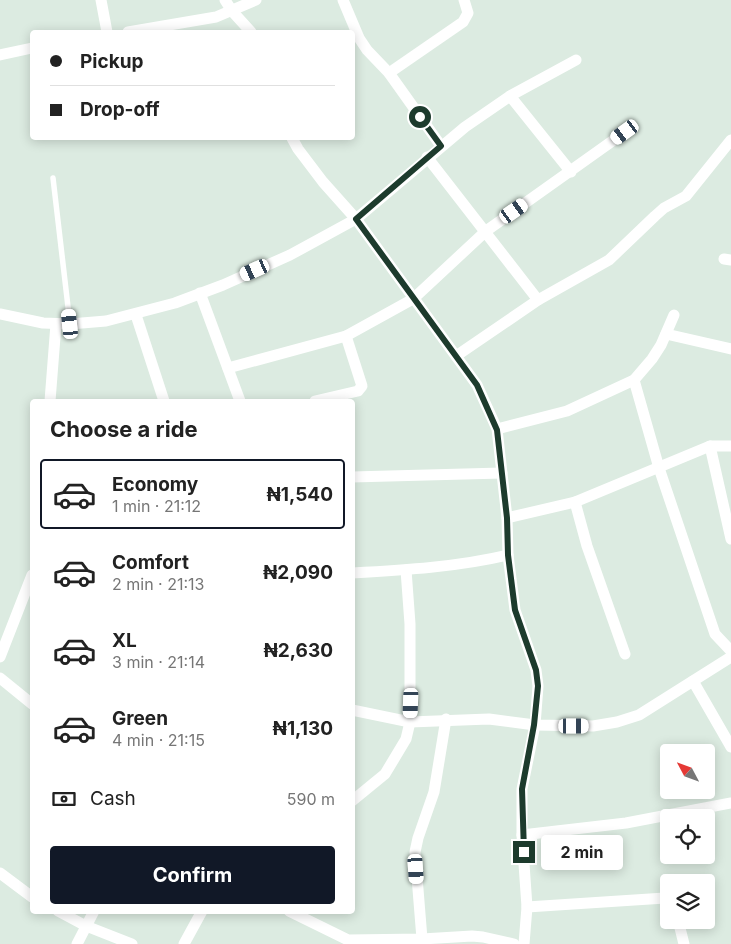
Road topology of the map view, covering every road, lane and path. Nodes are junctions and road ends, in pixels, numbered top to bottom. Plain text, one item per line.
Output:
1 (101, 0) edge
2 (225, 0) edge
3 (256, 0) edge
4 (343, 0) edge
5 (464, 0) edge
6 (232, 11) junction
7 (107, 30) edge
8 (139, 30) edge
9 (249, 30) edge
10 (30, 48) edge
11 (0, 55) edge
12 (576, 60) dead end
13 (389, 73) junction
14 (510, 96) junction
15 (625, 132) dead end
16 (293, 140) edge
17 (731, 140) edge
18 (441, 146) junction
19 (427, 157) junction
20 (571, 172) junction
21 (53, 178) dead end
22 (356, 219) junction
23 (486, 231) junction
24 (200, 293) junction
25 (413, 299) junction
26 (538, 300) junction
27 (0, 314) edge
28 (136, 314) junction
29 (674, 315) dead end
30 (56, 324) junction
31 (70, 324) junction
32 (666, 334) junction
33 (346, 336) junction
34 (731, 349) edge
35 (456, 356) junction
36 (228, 368) junction
37 (634, 380) junction
38 (50, 399) edge
39 (163, 399) edge
40 (239, 399) edge
41 (323, 399) edge
42 (497, 430) junction
43 (710, 446) junction
44 (731, 446) edge
45 (659, 468) junction
46 (502, 473) junction
47 (355, 478) edge
48 (575, 502) junction
49 (507, 518) junction
50 (731, 539) edge
51 (508, 555) junction
52 (406, 570) junction
53 (355, 573) edge
54 (30, 580) edge
55 (731, 651) edge
56 (625, 654) dead end
57 (0, 657) edge
58 (731, 657) edge
59 (0, 678) edge
60 (693, 681) junction
61 (30, 702) edge
62 (355, 711) edge
63 (446, 719) junction
64 (410, 722) junction
65 (534, 725) junction
66 (731, 747) edge
67 (355, 799) edge
68 (731, 803) edge
69 (522, 836) junction
70 (0, 873) edge
71 (30, 896) edge
72 (660, 898) edge
73 (527, 907) junction
74 (64, 914) edge
75 (92, 914) edge
76 (200, 914) edge
77 (294, 914) edge
78 (86, 926) junction
79 (680, 929) edge
80 (422, 939) junction
81 (343, 941) edge
82 (77, 944) edge
83 (132, 944) edge
84 (184, 944) edge
85 (514, 944) edge
86 (524, 944) edge
87 (684, 944) edge

1 - 7 street
2 - 6 street
3 - 6 street
4 - 13 street
5 - 13 street
6 - 8 street
6 - 9 street
10 - 11 street
12 - 14 street
13 - 18 street
14 - 18 street
14 - 20 street
15 - 20 street
16 - 22 street
17 - 26 street
18 - 19 street
19 - 22 street
19 - 23 street
20 - 23 street
21 - 31 lane
22 - 24 street
22 - 25 street
23 - 25 street
23 - 26 street
24 - 28 street
24 - 36 street
25 - 33 street
25 - 35 street
26 - 35 street
27 - 30 street
28 - 31 street
28 - 39 street
29 - 32 street
30 - 31 street
30 - 38 street
32 - 34 street
32 - 37 street
33 - 36 street
33 - 41 street
35 - 42 street
36 - 40 street
37 - 42 street
37 - 45 street
42 - 46 street
43 - 44 street
43 - 45 street
43 - 50 street
45 - 48 street
45 - 55 street
46 - 47 street
46 - 49 street
48 - 49 street
48 - 56 street
49 - 51 street
51 - 52 street
51 - 65 street
52 - 53 street
52 - 64 street
54 - 57 street
58 - 60 street
59 - 61 street
60 - 65 street
60 - 66 street
62 - 64 street
63 - 64 street
63 - 65 street
63 - 80 street
64 - 67 street
65 - 69 street
68 - 69 street
69 - 73 street
70 - 71 street
72 - 73 street
73 - 86 street
74 - 78 street
75 - 78 street
76 - 84 street
77 - 81 street
78 - 82 street
78 - 83 street
79 - 87 street
80 - 81 street
80 - 85 street

